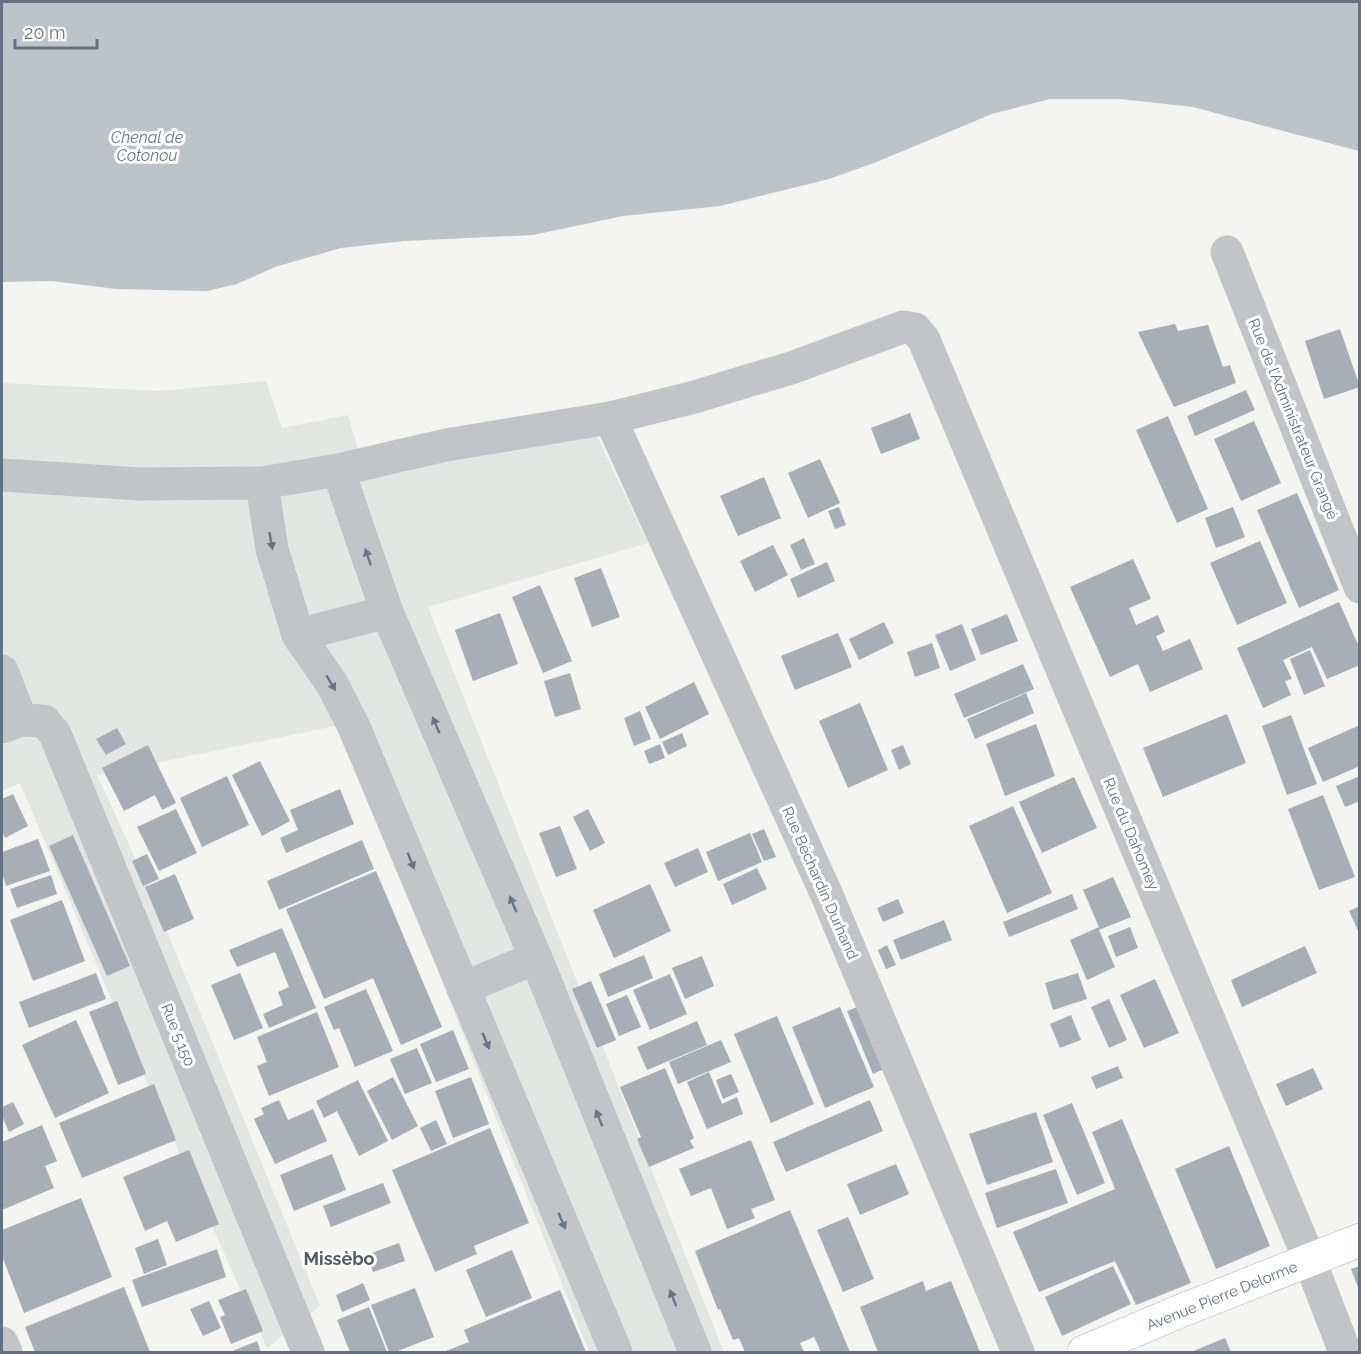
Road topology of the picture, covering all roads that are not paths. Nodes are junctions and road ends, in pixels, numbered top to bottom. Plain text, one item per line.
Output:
1 (1227, 252) dead end
2 (610, 418) junction
3 (338, 470) junction
4 (2, 475) edge
5 (262, 483) junction
6 (1359, 587) edge
7 (387, 612) junction
8 (298, 635) junction
9 (2, 671) edge
10 (22, 722) edge
11 (536, 958) junction
12 (463, 988) junction
13 (1359, 1240) edge
14 (1310, 1261) junction
15 (2, 1343) edge
16 (6, 1353) edge
17 (308, 1353) edge
18 (616, 1353) edge
19 (695, 1353) edge
20 (1018, 1353) edge
21 (1084, 1353) edge
22 (1345, 1353) edge

1 - 6 street, Rue de l'Administrateur Grangé
2 - 3 street
2 - 14 street, Rue du Dahomey
2 - 20 street, Rue Béchardin Durhand
3 - 5 street
7 -> 3 street
4 - 5 street
5 -> 8 street
7 - 8 street
11 -> 7 street
8 -> 12 street
9 - 10 street, Rue 5.150
10 - 17 street, Rue 5.150
11 - 12 street
19 -> 11 street
12 -> 18 street
13 - 14 main road, Avenue Pierre Delorme
14 - 21 main road, Avenue Pierre Delorme
14 - 22 street, Rue du Dahomey
15 - 16 street

